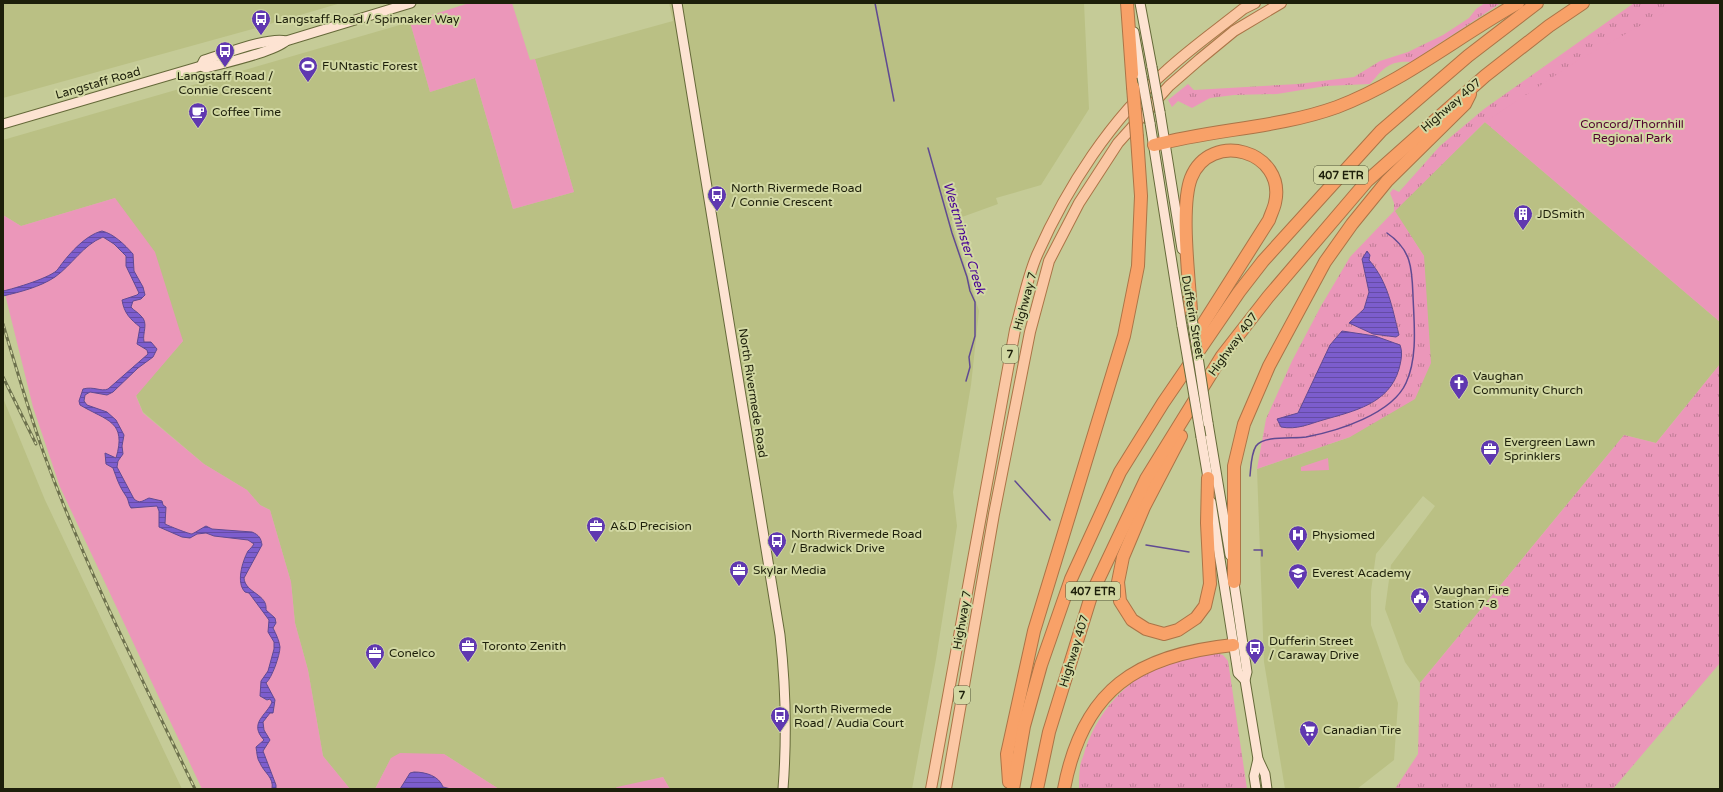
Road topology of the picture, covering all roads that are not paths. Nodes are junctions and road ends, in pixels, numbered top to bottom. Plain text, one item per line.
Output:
1 (411, 3) edge
2 (677, 3) edge
3 (1128, 3) edge
4 (1140, 3) edge
5 (1255, 3) edge
6 (1281, 3) edge
7 (1518, 3) edge
8 (1538, 3) edge
9 (1583, 3) edge
10 (1475, 85) junction
11 (3, 124) edge
12 (1160, 144) junction
13 (1191, 311) junction
14 (1178, 380) junction
15 (1188, 408) junction
16 (1208, 478) junction
17 (1234, 582) junction
18 (1233, 645) junction
19 (1245, 680) junction
20 (1258, 759) junction
21 (783, 789) edge
22 (931, 789) edge
23 (946, 789) edge
24 (1011, 789) edge
25 (1037, 789) edge
26 (1064, 789) edge
27 (1256, 789) edge
28 (1267, 789) edge

1 - 11 main road, Langstaff Road
2 - 21 main road, North Rivermede Road
3 - 12 main road, Dufferin Street, bridge
3 - 24 highway, bridge
4 - 12 main road, Dufferin Street, bridge
5 - 22 main road, Highway 7 / 7
6 - 23 main road, Highway 7 / 7
7 - 12 highway
8 - 14 highway, Highway 407 / 407 ETR
9 - 10 highway, Highway 407 / 407 ETR
10 - 15 highway, Highway 407 / 407 ETR
10 - 17 highway
12 - 13 main road, Dufferin Street
12 - 16 main road, Dufferin Street, bridge
13 - 14 highway
13 - 17 main road, Dufferin Street, bridge
14 - 24 highway, Highway 407 / 407 ETR
15 - 16 highway
15 - 25 highway, Highway 407 / 407 ETR
16 - 18 main road, Dufferin Street
17 - 19 main road, Dufferin Street
18 - 19 main road, Dufferin Street
18 - 26 highway
19 - 20 main road, Dufferin Street
20 - 27 main road, Dufferin Street
20 - 28 main road, Dufferin Street

